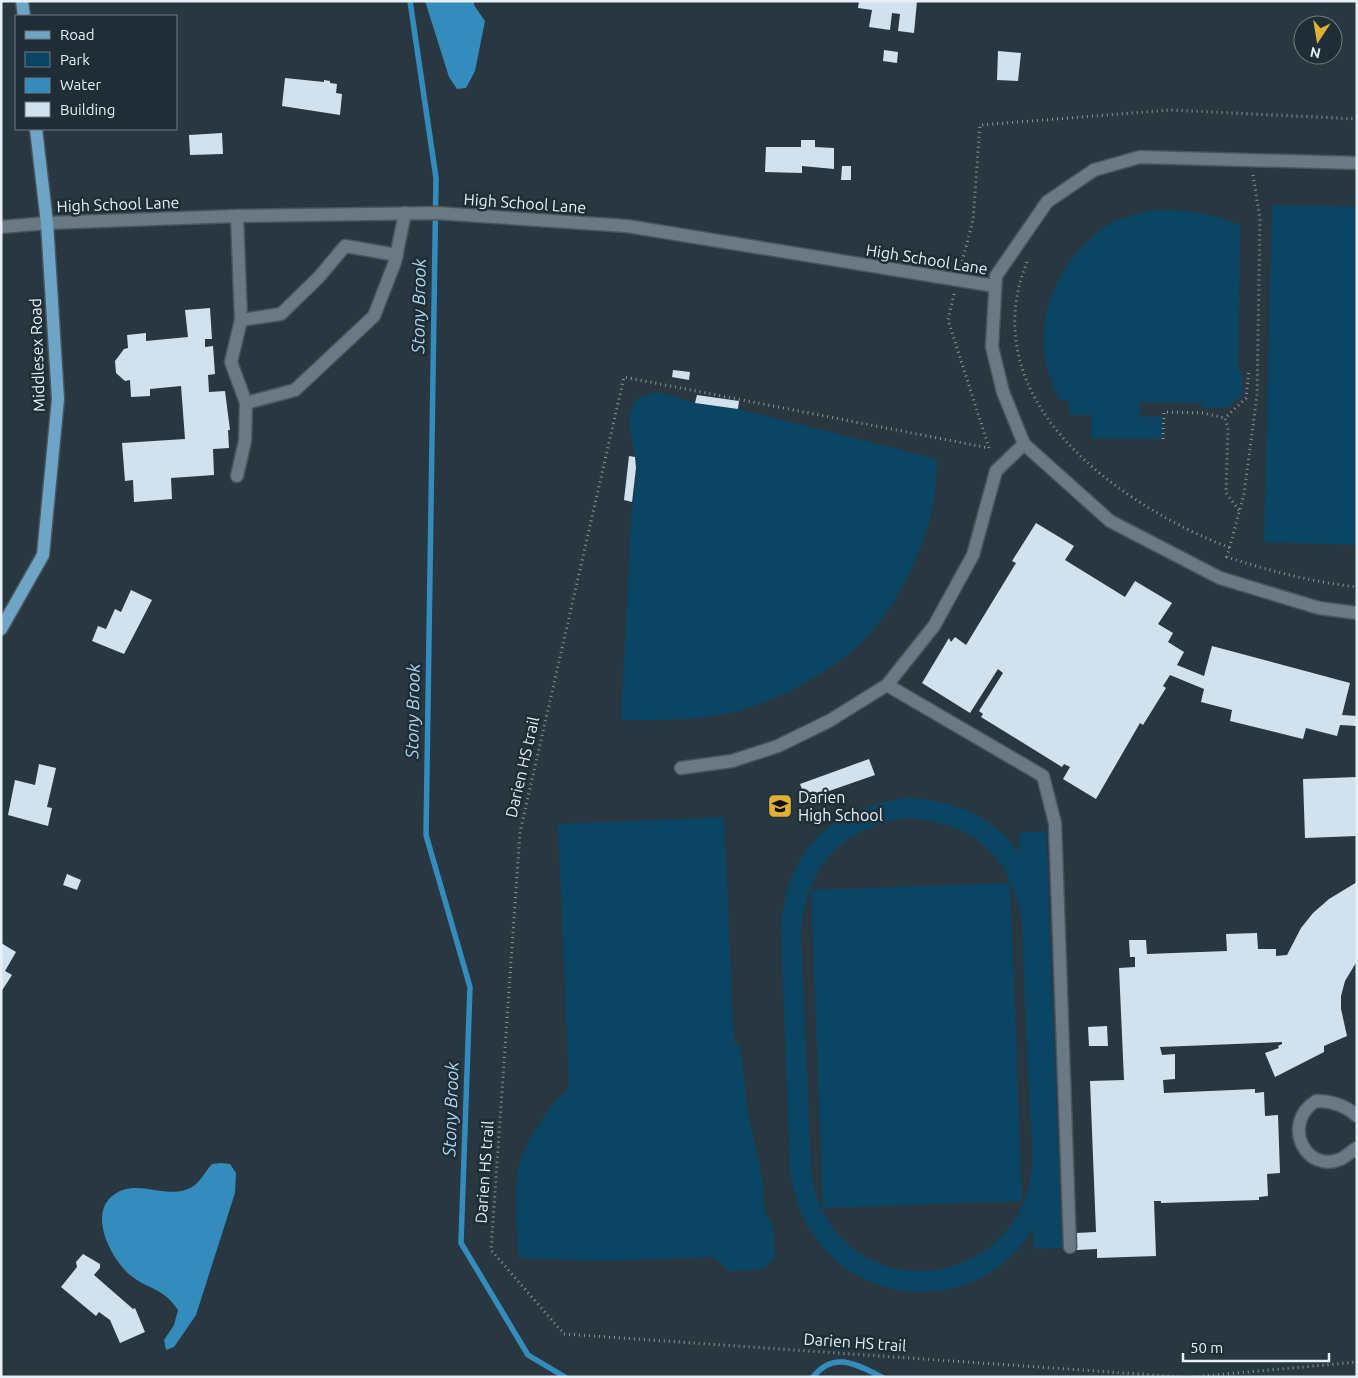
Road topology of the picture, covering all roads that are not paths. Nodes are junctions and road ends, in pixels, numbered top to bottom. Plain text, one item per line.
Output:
1 (22, 1) edge
2 (24, 15) edge
3 (36, 130) edge
4 (1357, 162) edge
5 (405, 213) junction
6 (237, 216) junction
7 (47, 223) junction
8 (1, 227) edge
9 (396, 255) junction
10 (996, 286) junction
11 (241, 320) junction
12 (246, 403) junction
13 (1024, 444) junction
14 (237, 476) dead end
15 (1357, 613) edge
16 (1, 629) edge
17 (887, 685) junction
18 (681, 768) dead end
19 (1357, 1116) edge
20 (1357, 1148) edge
21 (1070, 1247) dead end

1 - 2 main road
3 - 7 main road, Middlesex Road
4 - 10 street
5 - 6 street, High School Lane
5 - 9 street
5 - 10 street, High School Lane
6 - 7 street, High School Lane
6 - 11 street
7 - 8 street, High School Lane
7 - 16 main road, Middlesex Road
9 - 11 street
9 - 12 street
10 - 13 street
11 - 12 street
12 - 14 street
13 - 15 street
13 - 17 street
17 - 18 street
17 - 21 street
19 - 20 street

